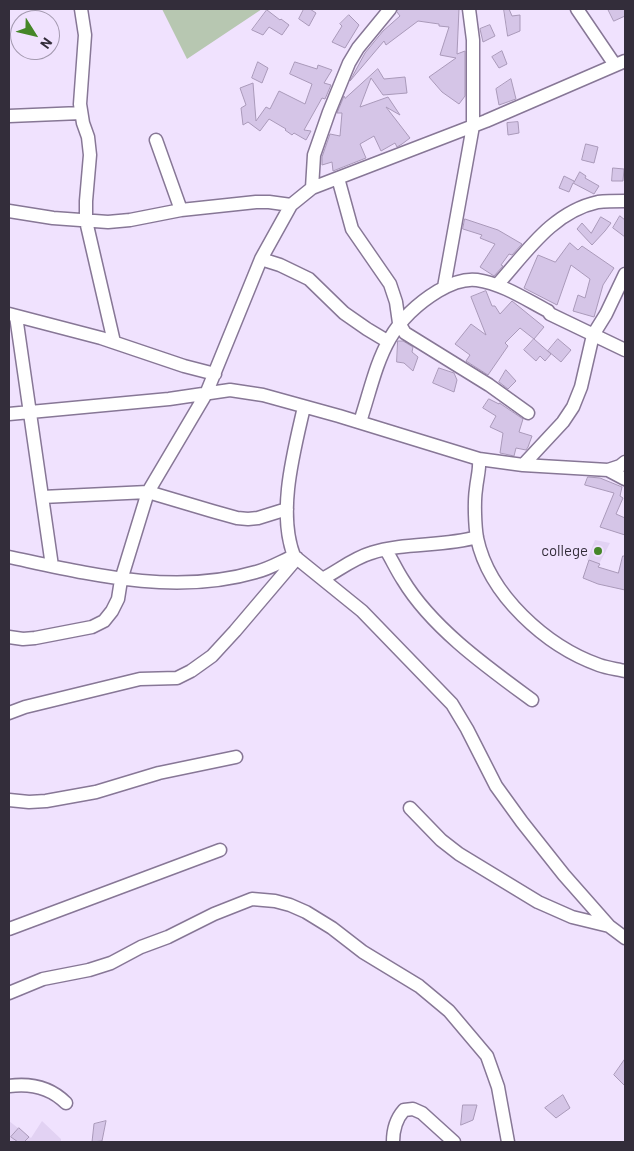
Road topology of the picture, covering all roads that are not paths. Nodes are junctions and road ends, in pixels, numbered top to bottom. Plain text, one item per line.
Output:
1 (81, 9) edge
2 (390, 9) edge
3 (469, 9) edge
4 (577, 9) edge
5 (620, 63) edge
6 (81, 113) junction
7 (9, 116) edge
8 (474, 126) junction
9 (156, 140) dead end
10 (338, 178) junction
11 (312, 188) junction
12 (625, 201) edge
13 (291, 205) junction
14 (181, 210) junction
15 (9, 212) edge
16 (86, 221) junction
17 (261, 259) junction
18 (625, 274) edge
19 (497, 285) junction
20 (444, 287) junction
21 (12, 315) edge
22 (399, 323) junction
23 (593, 335) junction
24 (388, 341) junction
25 (114, 342) junction
26 (625, 350) edge
27 (214, 374) junction
28 (206, 394) junction
29 (304, 407) junction
30 (29, 413) junction
31 (528, 413) dead end
32 (9, 414) edge
33 (360, 422) junction
34 (479, 459) junction
35 (625, 462) edge
36 (522, 465) junction
37 (608, 470) junction
38 (625, 479) edge
39 (148, 492) junction
40 (42, 497) junction
41 (288, 509) junction
42 (477, 537) junction
43 (386, 550) junction
44 (9, 557) edge
45 (296, 557) junction
46 (52, 566) junction
47 (324, 578) junction
48 (121, 580) junction
49 (9, 637) edge
50 (625, 671) edge
51 (532, 700) dead end
52 (9, 713) edge
53 (236, 757) dead end
54 (9, 800) edge
55 (410, 808) dead end
56 (220, 850) dead end
57 (609, 926) junction
58 (9, 929) edge
59 (625, 938) edge
60 (9, 993) edge
61 (9, 1086) edge
62 (66, 1103) dead end
63 (392, 1142) edge
64 (454, 1142) edge
65 (508, 1142) edge

1 - 6 street
2 - 11 street
3 - 8 street
4 - 5 street
5 - 8 street
6 - 7 street
6 - 16 street
8 - 10 street
8 - 20 street
9 - 14 street
10 - 11 street
10 - 22 street
11 - 13 street
12 - 19 street
13 - 14 street
13 - 17 street
14 - 16 street
15 - 16 street
16 - 25 street
17 - 24 street
17 - 27 street
18 - 23 street
19 - 20 street
19 - 23 street
20 - 22 street
21 - 25 street
21 - 30 street
22 - 24 street
22 - 31 street
23 - 26 street
23 - 36 street
24 - 33 street
25 - 27 street
27 - 28 street
28 - 29 street
28 - 30 street
28 - 39 street
29 - 33 street
29 - 41 street
30 - 32 street
30 - 40 street
33 - 34 street
34 - 36 street
34 - 42 street
35 - 37 street
36 - 37 street
37 - 38 street
39 - 40 street
39 - 41 street
39 - 48 street
40 - 46 street
41 - 45 street
42 - 43 street
42 - 50 street
43 - 47 street
43 - 51 street
44 - 46 street
45 - 47 street
45 - 48 street
45 - 52 street
46 - 48 street
47 - 57 street
48 - 49 street
53 - 54 street
55 - 57 street
56 - 58 street
57 - 59 street
60 - 65 street
61 - 62 street
63 - 64 street

